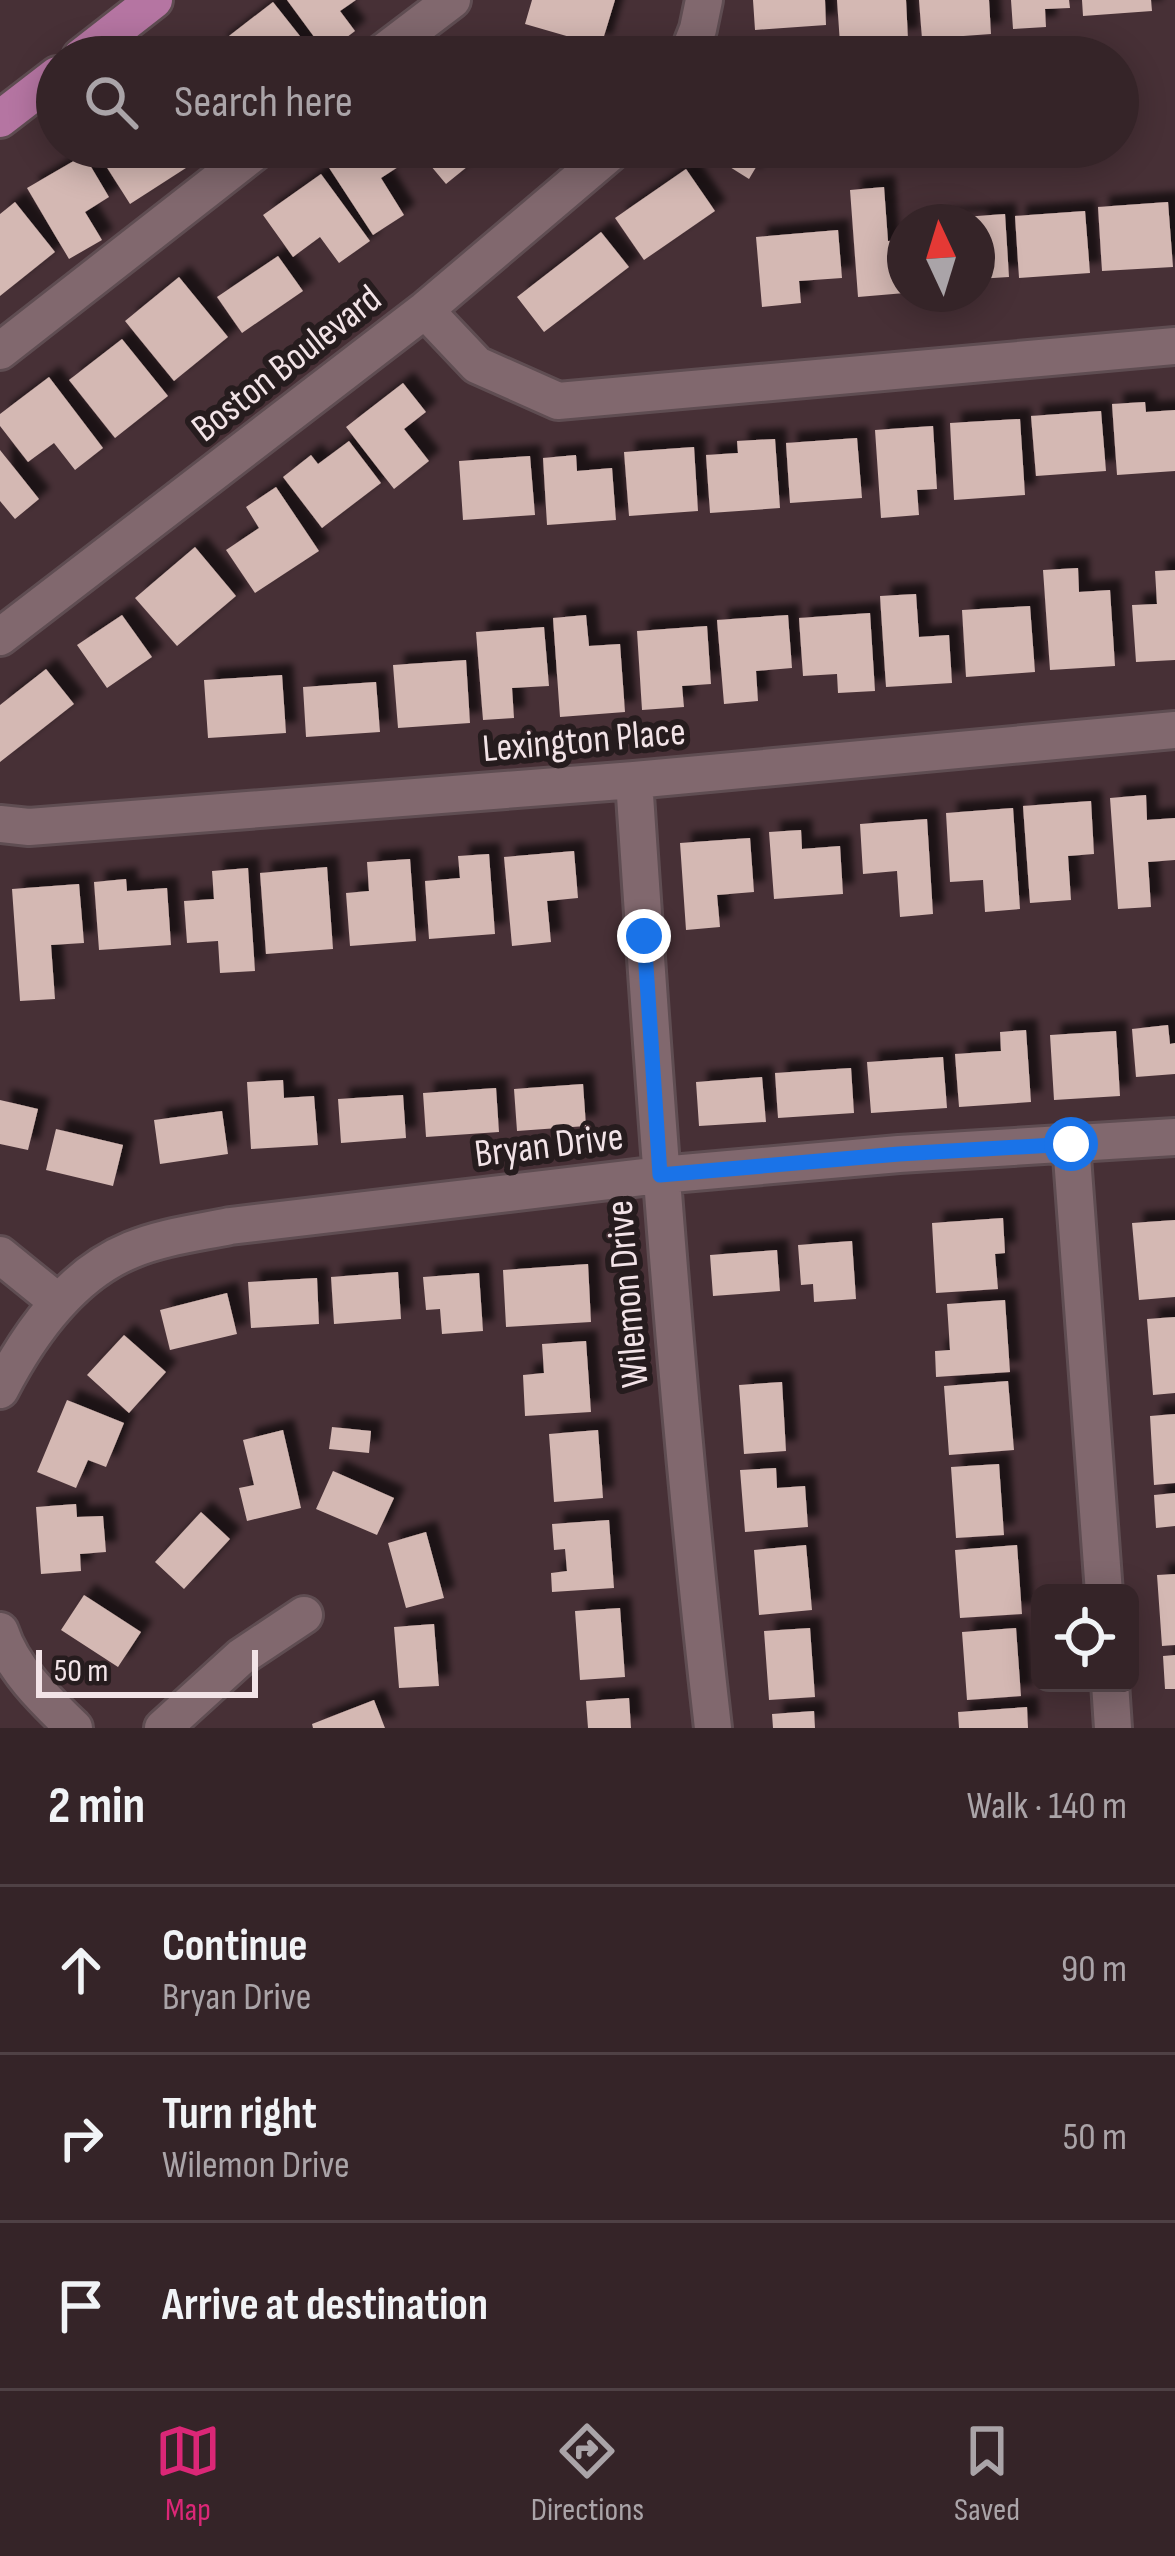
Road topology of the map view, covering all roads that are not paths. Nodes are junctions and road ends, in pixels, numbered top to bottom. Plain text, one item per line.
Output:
1 (154, 0) edge
2 (452, 0) edge
3 (704, 0) edge
4 (108, 36) edge
5 (405, 36) edge
6 (693, 36) edge
7 (36, 91) edge
8 (0, 119) edge
9 (234, 168) edge
10 (592, 168) edge
11 (425, 310) junction
12 (1175, 346) edge
13 (0, 351) edge
14 (0, 637) edge
15 (1175, 730) edge
16 (634, 780) junction
17 (0, 824) edge
18 (1175, 1137) edge
19 (1071, 1144) junction
20 (660, 1175) junction
21 (0, 1255) edge
22 (58, 1302) junction
23 (0, 1390) edge
24 (1103, 1584) edge
25 (304, 1615) dead end
26 (5, 1653) edge
27 (1111, 1692) edge
28 (74, 1728) edge
29 (163, 1728) edge
30 (713, 1728) edge
31 (1113, 1728) edge

1 - 4 main road
2 - 5 street
3 - 6 street
7 - 8 main road
9 - 13 street
10 - 11 street, Boston Boulevard
11 - 12 street
11 - 14 street, Boston Boulevard
15 - 16 street, Lexington Place
16 - 17 street, Lexington Place
16 - 20 street, Wilemon Drive
18 - 19 street, Bryan Drive
19 - 20 street, Bryan Drive
19 - 24 street
20 - 22 street, Bryan Drive
20 - 30 street, Wilemon Drive
21 - 22 street
22 - 23 street, Bryan Drive
25 - 29 street
26 - 28 street
27 - 31 street

